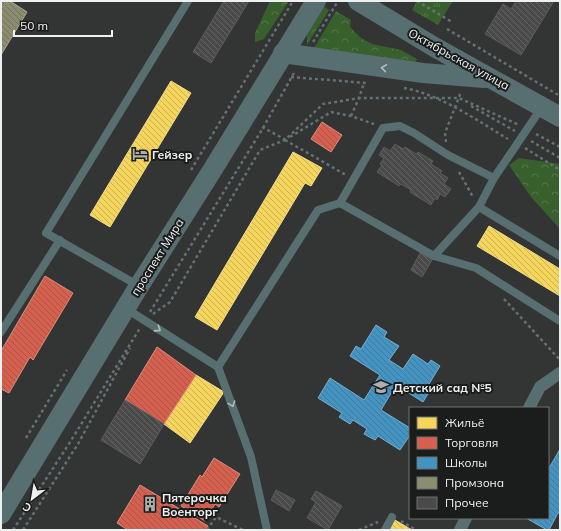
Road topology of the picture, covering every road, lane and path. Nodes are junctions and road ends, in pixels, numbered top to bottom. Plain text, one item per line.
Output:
1 (188, 1) edge
2 (316, 1) edge
3 (338, 1) edge
4 (358, 1) edge
5 (417, 1) edge
6 (452, 22) dead end
7 (447, 29) dead end
8 (478, 47) junction
9 (436, 48) junction
10 (283, 53) junction
11 (304, 57) junction
12 (468, 71) junction
13 (423, 73) junction
14 (291, 77) junction
15 (364, 83) junction
16 (369, 83) dead end
17 (404, 88) dead end
18 (560, 96) edge
19 (359, 98) junction
20 (459, 98) junction
21 (435, 99) junction
22 (542, 106) junction
23 (455, 108) junction
24 (236, 112) junction
25 (351, 116) junction
26 (560, 117) edge
27 (263, 128) junction
28 (383, 128) junction
29 (524, 132) junction
30 (285, 140) junction
31 (517, 144) junction
32 (560, 147) edge
33 (448, 155) junction
34 (560, 158) edge
35 (560, 170) edge
36 (494, 178) junction
37 (353, 180) junction
38 (340, 203) junction
39 (479, 207) junction
40 (60, 240) junction
41 (434, 256) junction
42 (560, 256) edge
43 (139, 286) junction
44 (502, 297) dead end
45 (125, 308) junction
46 (145, 320) junction
47 (560, 321) edge
48 (1, 332) edge
49 (560, 360) edge
50 (218, 367) junction
51 (560, 372) edge
52 (530, 407) edge
53 (1, 514) edge
54 (392, 517) dead end
55 (466, 519) edge
56 (13, 530) edge
57 (23, 530) edge
58 (207, 530) edge
59 (243, 530) edge
60 (267, 530) edge
61 (385, 530) edge
62 (460, 530) edge

1 - 40 lane
2 - 10 street, проспект Мира
3 - 11 path
4 - 9 street, Октябрьская улица
5 - 6 path
7 - 8 path
8 - 12 path
8 - 18 path
9 - 12 street, Октябрьская улица
9 - 13 street
10 - 11 street
10 - 24 street, проспект Мира
13 -> 11 street
11 - 14 path
12 - 13 street
12 - 20 path
12 - 22 street, Октябрьская улица
14 - 15 path
14 - 27 path
15 - 16 path
15 - 19 path
17 - 21 path
19 - 21 path
19 - 25 path
19 - 30 path
20 - 21 path
20 - 23 path
20 - 29 path
20 - 29 path
21 - 23 path
22 - 26 street, Октябрьская улица
22 - 29 lane
23 - 31 path
23 - 33 path
24 - 27 path
24 - 43 street, проспект Мира
25 - 28 path
25 - 30 path
27 - 30 path
27 - 46 path
28 - 33 lane
28 - 37 lane
29 - 31 lane
29 - 32 path
29 - 34 path
30 - 37 path
30 - 46 path
31 - 35 path
31 - 36 lane
33 - 36 lane
33 - 39 path
36 - 39 lane
37 - 38 lane
38 - 41 lane
38 - 50 lane
39 - 41 lane
39 - 42 lane
40 - 43 lane
40 - 48 lane
41 - 47 lane
43 - 45 street, проспект Мира
44 - 49 path
45 - 46 lane
45 - 53 street, проспект Мира
46 -> 50 lane
46 - 56 path
46 - 57 path
50 -> 60 lane
51 - 52 street
54 - 61 lane
55 - 62 street
58 - 59 path

